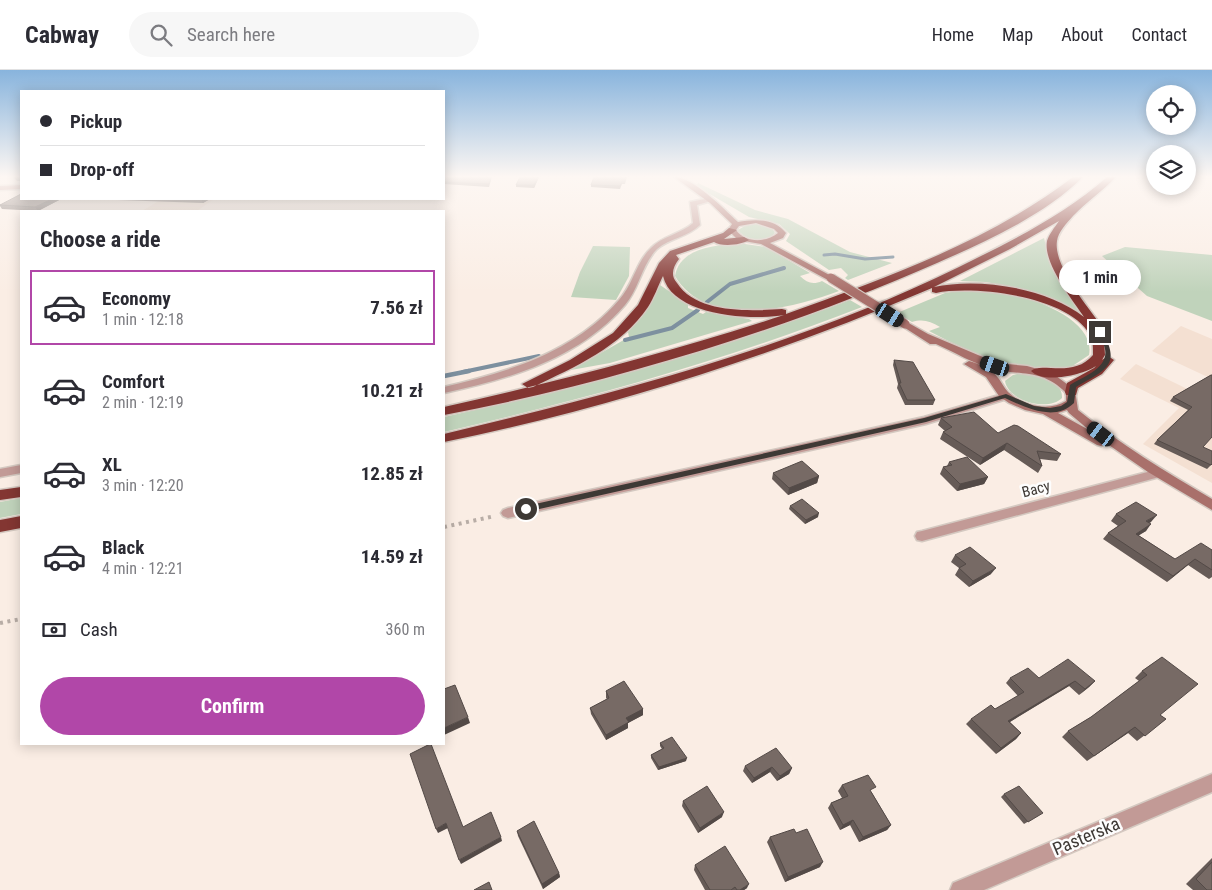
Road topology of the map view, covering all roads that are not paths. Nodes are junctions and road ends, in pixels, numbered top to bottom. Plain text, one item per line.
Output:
1 (695, 215) edge
2 (724, 215) edge
3 (740, 215) edge
4 (1022, 215) edge
5 (1063, 215) edge
6 (1070, 215) edge
7 (752, 221) junction
8 (734, 227) junction
9 (778, 238) junction
10 (744, 240) junction
11 (762, 242) junction
12 (814, 267) junction
13 (903, 297) junction
14 (833, 301) junction
15 (927, 337) junction
16 (1018, 369) junction
17 (1036, 371) junction
18 (996, 383) junction
19 (445, 390) edge
20 (1006, 396) junction
21 (1071, 398) junction
22 (476, 404) junction
23 (1042, 410) junction
24 (445, 411) edge
25 (445, 438) edge
26 (20, 469) edge
27 (0, 473) edge
28 (1159, 473) junction
29 (20, 492) edge
30 (0, 496) edge
31 (1212, 505) edge
32 (508, 513) road end
33 (20, 522) edge
34 (0, 526) edge
35 (922, 536) dead end
36 (1212, 783) edge
37 (960, 890) edge

1 - 19 street
2 - 8 main road
3 - 7 main road
4 - 14 highway
5 - 13 highway
6 - 21 highway
7 - 8 main road
7 - 9 main road
8 - 10 main road
8 - 22 highway
9 - 11 main road
9 - 12 main road
10 - 11 main road
10 - 14 highway
11 - 12 main road
12 - 15 main road, bridge
13 - 17 highway
13 - 25 highway
14 - 22 highway
15 - 16 main road
15 - 18 main road
16 - 17 main road
16 - 18 main road
17 - 21 main road
18 - 20 main road
20 - 23 main road
20 - 32 street
21 - 23 main road
21 - 28 main road
22 - 24 highway
23 - 28 main road
26 - 27 street
28 - 31 main road
28 - 35 street, Bacy
29 - 30 highway
33 - 34 highway
36 - 37 street, Pasterska

